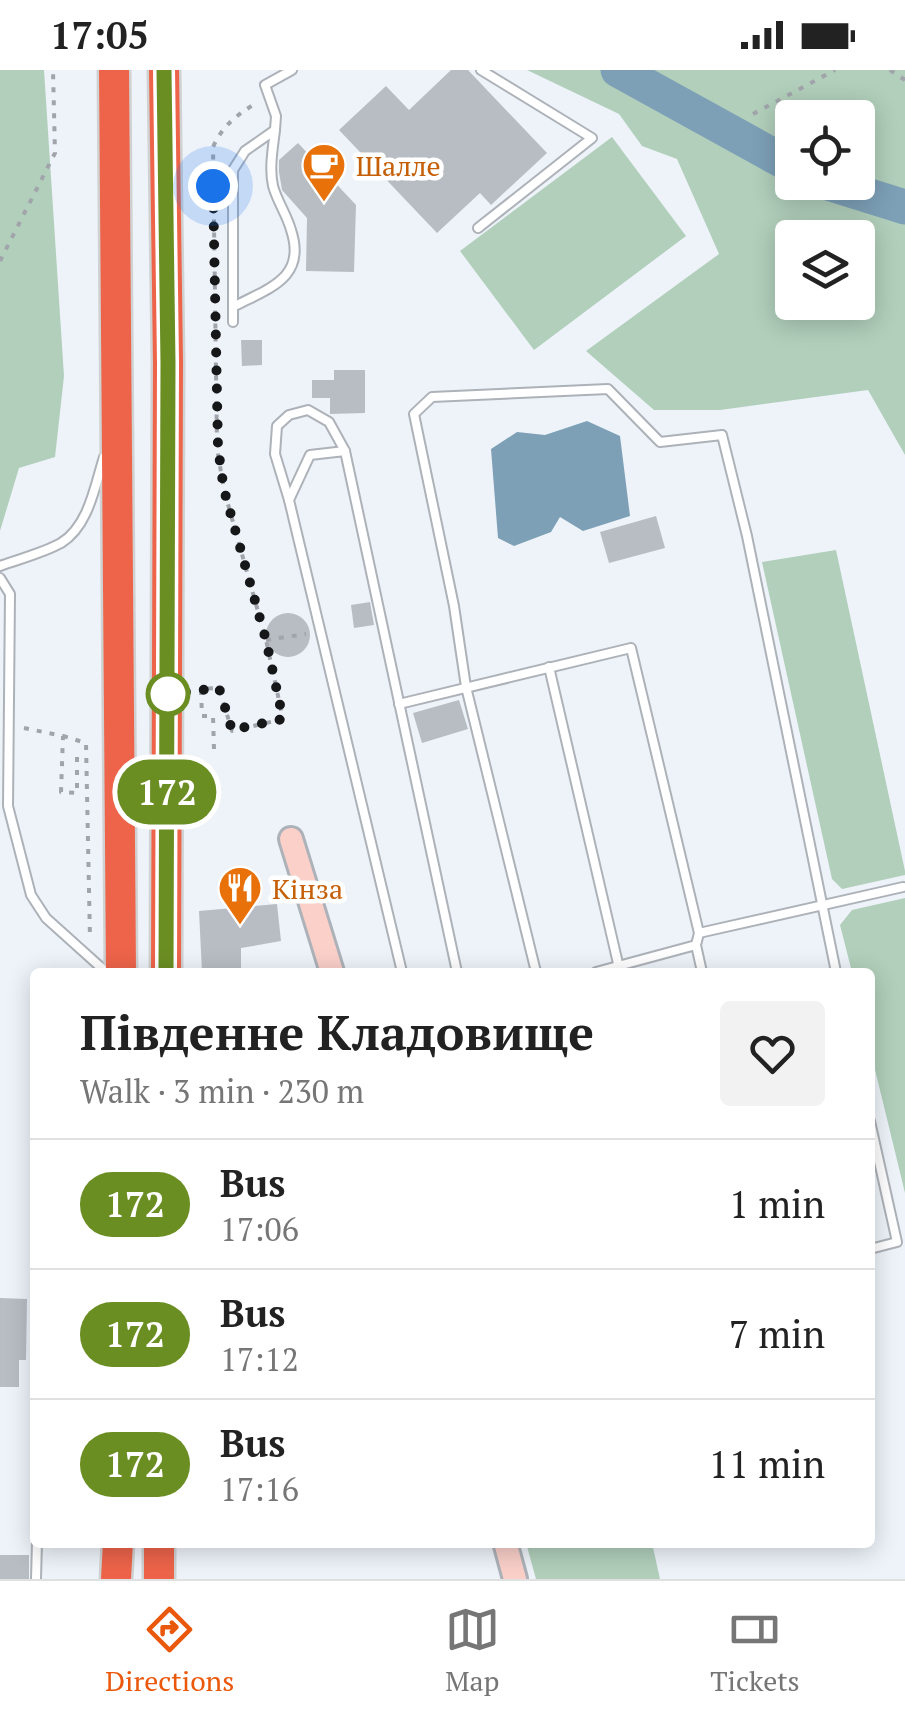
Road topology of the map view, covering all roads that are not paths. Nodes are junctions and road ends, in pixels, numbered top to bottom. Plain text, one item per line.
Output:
1 (114, 70) edge
2 (164, 70) edge
3 (292, 70) edge
4 (481, 70) edge
5 (281, 74) edge
6 (275, 130) junction
7 (478, 228) dead end
8 (233, 307) junction
9 (233, 322) dead end
10 (117, 420) junction
11 (345, 451) junction
12 (289, 500) junction
13 (0, 566) edge
14 (0, 578) edge
15 (5, 630) edge
16 (549, 668) junction
17 (466, 687) junction
18 (399, 704) junction
19 (292, 839) dead end
20 (903, 887) edge
21 (821, 906) junction
22 (699, 934) junction
23 (696, 945) junction
24 (101, 968) edge
25 (121, 968) edge
26 (166, 968) edge
27 (331, 968) edge
28 (401, 968) edge
29 (455, 968) edge
30 (535, 968) edge
31 (620, 968) edge
32 (623, 968) edge
33 (701, 968) edge
34 (835, 968) edge
35 (875, 1143) edge
36 (875, 1248) edge
37 (37, 1548) edge
38 (118, 1548) edge
39 (160, 1548) edge
40 (506, 1548) edge
41 (36, 1579) edge
42 (116, 1579) edge
43 (158, 1579) edge
44 (514, 1579) edge

1 - 10 highway
2 - 26 highway
3 - 5 lane
4 - 7 lane
5 - 6 lane
6 - 8 lane
6 - 8 lane
8 - 9 lane
10 - 13 lane
10 - 25 highway
11 - 12 lane
11 - 12 lane
11 - 18 lane
12 - 28 lane
14 - 15 lane
15 - 24 lane
16 - 17 lane
16 - 22 lane
16 - 31 lane
17 - 18 lane
17 - 21 lane
17 - 30 lane
18 - 29 lane
19 - 27 street
20 - 21 lane
21 - 22 lane
21 - 34 lane
22 - 23 lane
23 - 32 lane
23 - 33 lane
35 - 36 lane
37 - 41 lane
38 - 42 highway
39 - 43 highway
40 - 44 street

